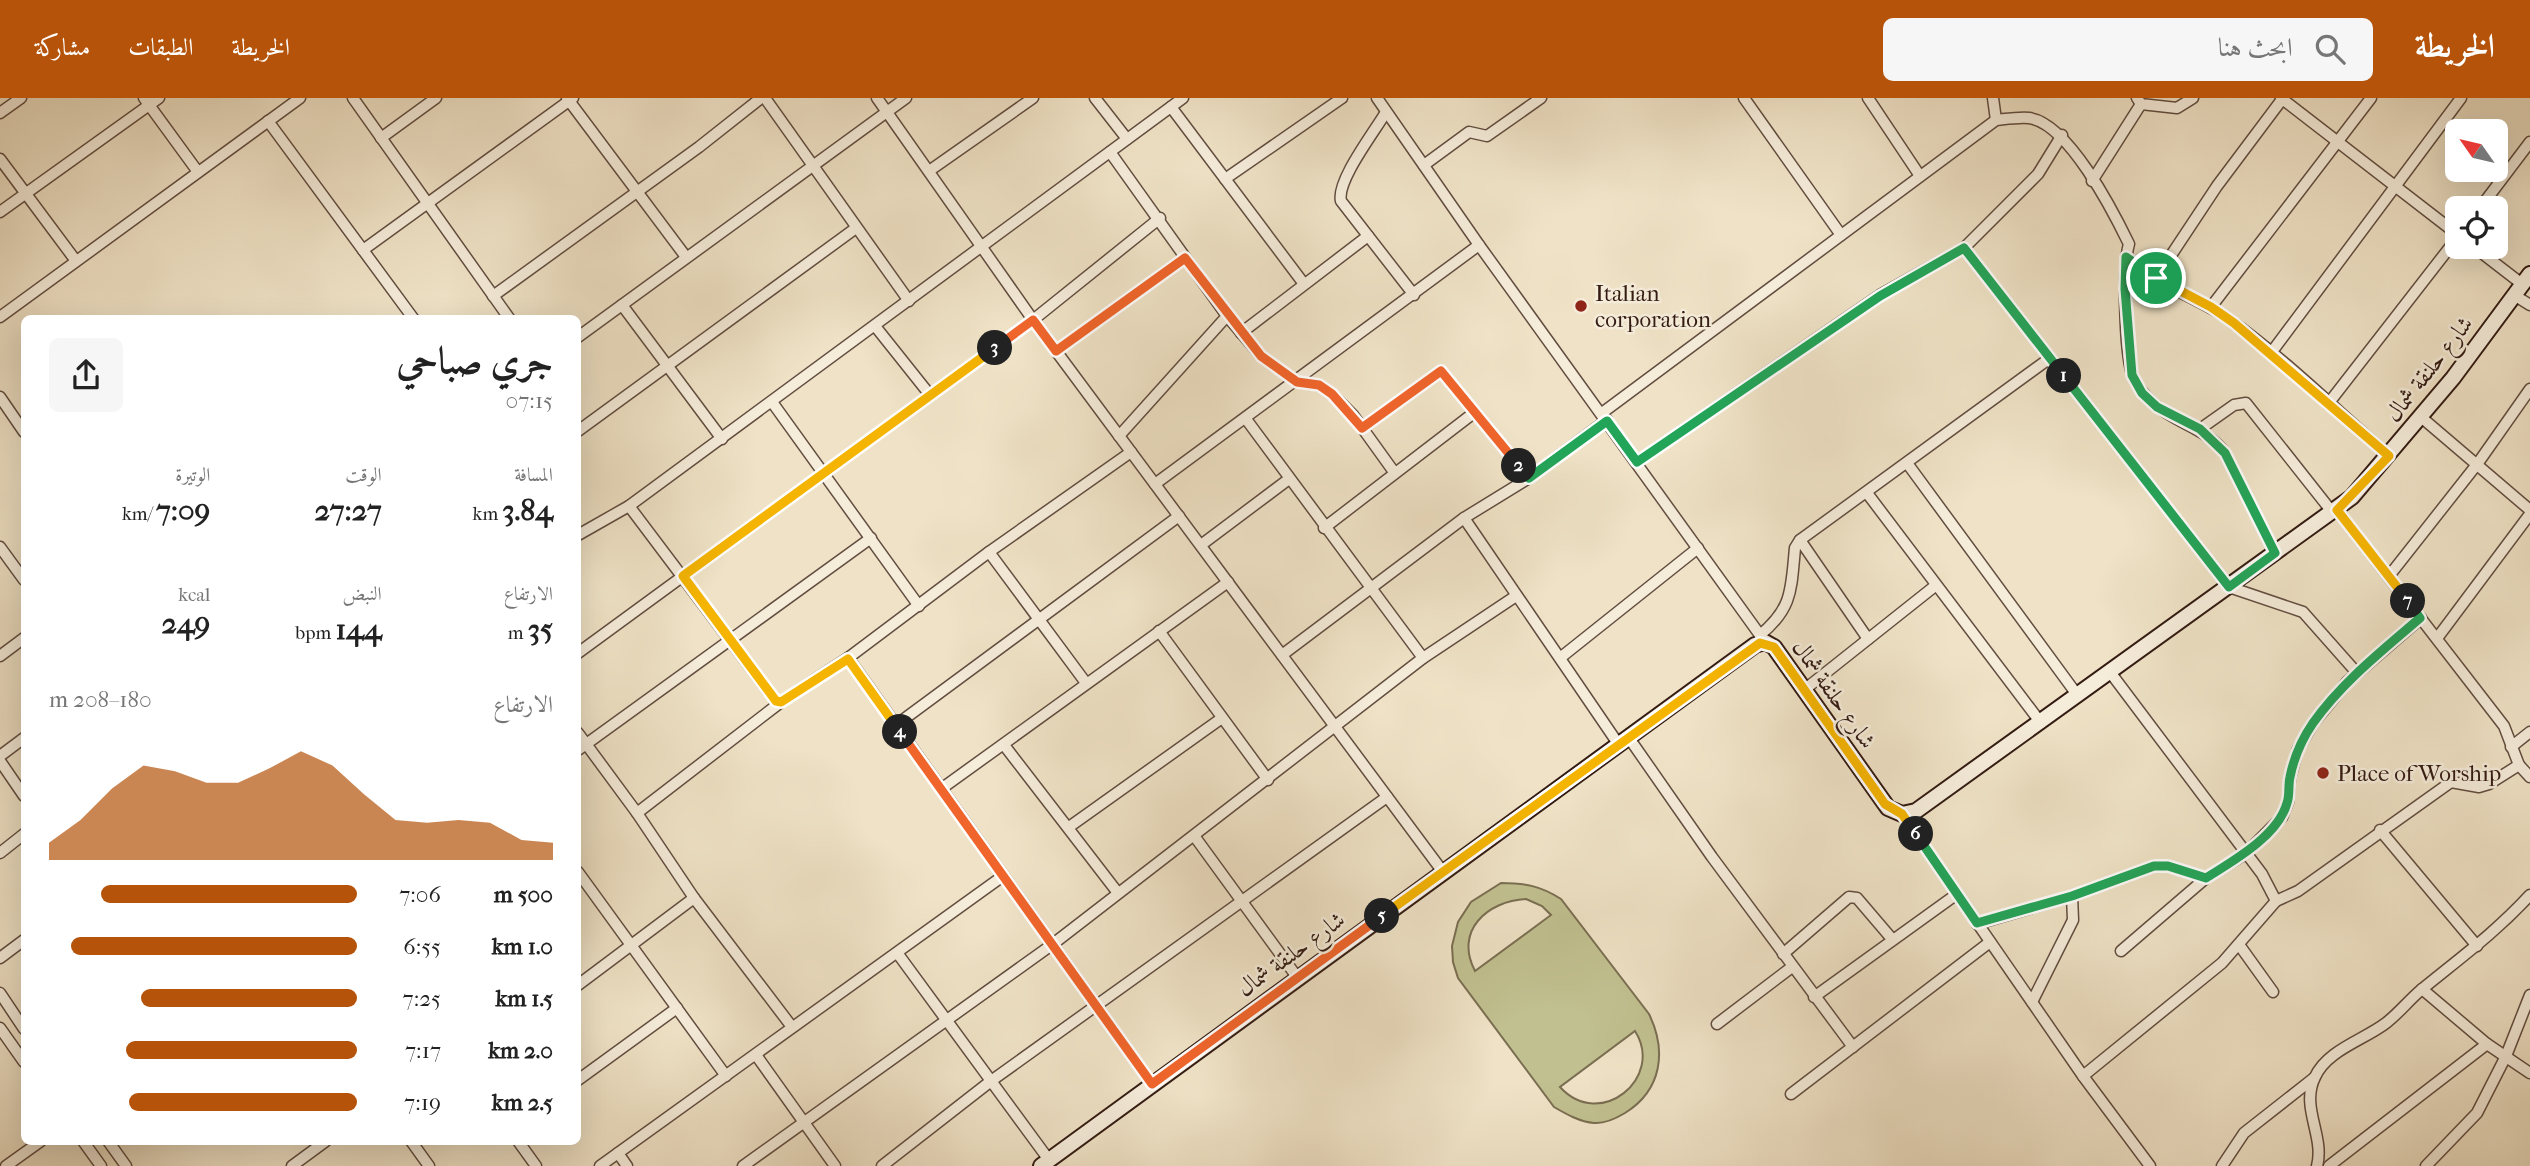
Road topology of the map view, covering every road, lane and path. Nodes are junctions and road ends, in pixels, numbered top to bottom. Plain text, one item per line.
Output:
1 (21, 98) edge
2 (159, 98) edge
3 (300, 98) edge
4 (353, 98) edge
5 (436, 98) edge
6 (763, 98) edge
7 (877, 98) edge
8 (906, 98) edge
9 (1033, 98) edge
10 (1095, 98) edge
11 (1183, 98) edge
12 (1342, 98) edge
13 (1377, 98) edge
14 (1541, 98) edge
15 (1744, 98) edge
16 (1868, 98) edge
17 (1993, 98) edge
18 (2193, 98) edge
19 (2282, 98) edge
20 (2371, 98) edge
21 (2461, 98) edge
22 (570, 99) edge
23 (2139, 101) edge
24 (146, 102) edge
25 (1171, 107) junction
26 (1387, 111) junction
27 (887, 112) junction
28 (0, 113) edge
29 (1996, 120) junction
30 (268, 121) junction
31 (2062, 135) junction
32 (381, 138) junction
33 (1127, 139) junction
34 (2337, 142) junction
35 (2530, 142) edge
36 (1110, 152) junction
37 (0, 159) edge
38 (810, 165) junction
39 (1424, 165) junction
40 (929, 171) junction
41 (198, 172) junction
42 (1920, 176) junction
43 (1225, 179) junction
44 (2092, 181) junction
45 (2394, 186) junction
46 (636, 190) junction
47 (26, 194) junction
48 (2489, 196) edge
49 (428, 204) junction
50 (0, 212) edge
51 (1160, 218) junction
52 (2445, 226) edge
53 (856, 228) junction
54 (1841, 235) junction
55 (1368, 236) junction
56 (1479, 245) junction
57 (983, 246) junction
58 (1964, 248) junction
59 (363, 250) junction
60 (2445, 252) edge
61 (686, 257) junction
62 (2126, 257) junction
63 (1185, 258) junction
64 (2490, 259) edge
65 (76, 261) junction
66 (2156, 278) junction
67 (1304, 284) junction
68 (2522, 284) edge
69 (1414, 295) junction
70 (493, 296) junction
71 (909, 301) junction
72 (622, 304) junction
73 (2530, 305) edge
74 (2211, 307) junction
75 (411, 315) edge
76 (507, 315) edge
77 (1227, 316) junction
78 (0, 317) edge
79 (1033, 320) junction
80 (875, 326) junction
81 (1241, 333) junction
82 (581, 335) edge
83 (1056, 351) junction
84 (2271, 353) junction
85 (2050, 358) junction
86 (667, 366) junction
87 (1297, 382) junction
88 (2530, 389) edge
89 (930, 395) junction
90 (772, 402) junction
91 (2, 403) edge
92 (2328, 404) junction
93 (1475, 412) junction
94 (1604, 417) junction
95 (2421, 417) junction
96 (1245, 419) junction
97 (21, 428) edge
98 (1362, 428) junction
99 (581, 429) edge
100 (2200, 429) junction
101 (1119, 436) junction
102 (722, 439) junction
103 (1131, 452) junction
104 (2389, 456) junction
105 (1637, 462) junction
106 (1907, 463) junction
107 (2478, 463) junction
108 (1394, 472) junction
109 (824, 473) junction
110 (1529, 478) junction
111 (1289, 479) junction
112 (1155, 484) junction
113 (1867, 493) junction
114 (629, 506) junction
115 (2335, 511) junction
116 (2530, 512) edge
117 (1179, 516) junction
118 (1464, 518) junction
119 (1324, 527) junction
120 (581, 534) edge
121 (872, 538) junction
122 (1800, 540) junction
123 (1200, 545) junction
124 (0, 547) edge
125 (1698, 548) junction
126 (989, 552) junction
127 (2275, 553) junction
128 (21, 576) edge
129 (683, 576) junction
130 (2389, 576) junction
131 (1228, 582) junction
132 (1935, 586) junction
133 (1369, 587) junction
134 (2229, 587) junction
135 (1516, 596) junction
136 (919, 606) junction
137 (2420, 618) junction
138 (1038, 620) junction
139 (1159, 631) junction
140 (2438, 638) junction
141 (731, 639) junction
142 (1763, 639) junction
143 (1868, 639) junction
144 (21, 640) edge
145 (581, 651) edge
146 (1282, 655) junction
147 (0, 656) edge
148 (1423, 658) junction
149 (1560, 658) junction
150 (848, 659) junction
151 (2110, 672) junction
152 (2357, 673) junction
153 (1087, 683) junction
154 (1804, 690) junction
155 (2078, 696) junction
156 (781, 702) junction
157 (1222, 718) junction
158 (2041, 723) junction
159 (896, 725) junction
160 (1336, 726) junction
161 (2530, 732) edge
162 (21, 741) edge
163 (1624, 741) junction
164 (1004, 745) junction
165 (582, 747) edge
166 (2511, 747) junction
167 (0, 759) edge
168 (2519, 765) junction
169 (2530, 777) edge
170 (1268, 780) junction
171 (941, 789) junction
172 (21, 791) edge
173 (1387, 797) junction
174 (637, 813) junction
175 (1902, 814) junction
176 (1069, 827) junction
177 (2380, 830) junction
178 (21, 836) edge
179 (1195, 836) junction
180 (0, 853) edge
181 (2245, 854) junction
182 (1443, 872) junction
183 (581, 876) edge
184 (1003, 876) junction
185 (2206, 878) junction
186 (1118, 893) junction
187 (1957, 894) junction
188 (2530, 895) edge
189 (2072, 896) junction
190 (694, 898) junction
191 (1243, 900) junction
192 (2276, 901) junction
193 (1977, 923) junction
194 (1892, 939) junction
195 (21, 942) edge
196 (1990, 942) junction
197 (1053, 944) junction
198 (632, 946) junction
199 (2240, 946) junction
200 (2477, 946) junction
201 (2121, 951) dead end
202 (898, 954) junction
203 (1783, 954) junction
204 (0, 958) edge
205 (1792, 967) junction
206 (1297, 977) junction
207 (581, 983) edge
208 (2422, 989) junction
209 (2273, 992) dead end
210 (0, 993) edge
211 (2530, 995) edge
212 (1814, 997) junction
213 (2032, 1002) junction
214 (1097, 1006) junction
215 (677, 1008) junction
216 (945, 1020) junction
217 (21, 1024) edge
218 (1717, 1024) dead end
219 (792, 1027) junction
220 (0, 1028) edge
221 (2487, 1044) junction
222 (1853, 1047) junction
223 (756, 1055) junction
224 (2506, 1056) junction
225 (21, 1058) edge
226 (2530, 1073) edge
227 (726, 1076) junction
228 (2083, 1076) junction
229 (2315, 1077) junction
230 (581, 1078) edge
231 (991, 1080) junction
232 (1152, 1084) junction
233 (1791, 1094) dead end
234 (805, 1122) junction
235 (35, 1145) edge
236 (86, 1145) edge
237 (111, 1145) edge
238 (321, 1145) edge
239 (414, 1145) edge
240 (521, 1145) edge
241 (618, 1153) junction
242 (1045, 1163) edge
243 (6, 1166) edge
244 (101, 1166) edge
245 (126, 1166) edge
246 (292, 1166) edge
247 (429, 1166) edge
248 (536, 1166) edge
249 (600, 1166) edge
250 (627, 1166) edge
251 (743, 1166) edge
252 (835, 1166) edge
253 (882, 1166) edge
254 (2150, 1166) edge
255 (2222, 1166) edge
256 (2317, 1166) edge
257 (2329, 1166) edge
258 (2426, 1166) edge

1 - 28 street
2 - 24 street
3 - 30 street
4 - 32 street
5 - 32 street
6 - 38 street
6 - 46 street
7 - 27 street
8 - 27 street
9 - 40 street
10 - 33 street
11 - 25 street
12 - 43 street
13 - 26 street
14 - 39 street
15 - 54 street
16 - 42 street
17 - 29 street
18 - 23 street
19 - 34 street
19 - 66 street
20 - 34 street
21 - 45 street
22 - 46 street
22 - 49 street
23 - 44 street
24 - 41 street
24 - 47 street
25 - 33 street
25 - 43 street
26 - 39 street
26 - 55 street
27 - 38 street
27 - 40 street
29 - 31 street
29 - 42 street
30 - 41 street
30 - 59 street
31 - 44 street
31 - 58 street
32 - 49 street
33 - 36 street
34 - 45 street
34 - 74 street
35 - 48 street
36 - 51 street
36 - 57 street
37 - 47 street
38 - 53 street
38 - 61 street
39 - 56 street
40 - 57 street
41 - 65 street
42 - 54 street
43 - 67 street
44 - 62 street
45 - 52 street
45 - 84 street
46 - 61 street
46 - 70 street
47 - 50 street
47 - 65 street
49 - 59 street
49 - 70 street
51 - 63 street
51 - 79 street
53 - 71 street
53 - 86 street
54 - 94 street
55 - 67 street
55 - 69 street
56 - 69 street
56 - 94 street
57 - 71 street
57 - 79 street
58 - 85 street
58 - 105 street
59 - 75 street
60 - 92 street
61 - 72 street
62 - 66 street
62 - 100 street
63 - 77 street
63 - 83 street
64 - 68 street
65 - 78 street
66 - 74 street
67 - 81 street
68 - 73 street
68 - 95 street, شارع حلنقة شمال
69 - 87 street
70 - 76 street
71 - 80 street
72 - 82 street
72 - 86 street
74 - 84 street
77 - 81 street
77 - 101 street
79 - 83 street
79 - 89 street
80 - 89 street
80 - 90 street
81 - 87 street
83 - 101 street
84 - 92 street
85 - 106 street
85 - 134 street
86 - 99 street
86 - 102 street
87 - 96 street
87 - 98 street
88 - 107 street
89 - 109 street
90 - 102 street
90 - 109 street
91 - 97 street
92 - 104 street
93 - 98 street
93 - 108 street
93 - 110 street
94 - 105 street
94 - 110 street
95 - 104 street, شارع حلنقة شمال
95 - 107 street
96 - 111 street
96 - 112 street
98 - 108 street
100 - 115 street
100 - 127 street
101 - 103 street
102 - 114 street
103 - 112 street
103 - 126 street
104 - 115 street, شارع حلنقة شمال
105 - 125 street
106 - 113 street
106 - 155 street
107 - 116 street
107 - 130 street
108 - 119 street
109 - 121 street
109 - 129 street
110 - 118 street
111 - 119 street
111 - 123 street
112 - 117 street
113 - 122 street
113 - 132 street
114 - 120 street
114 - 129 street
115 - 127 street, شارع حلنقة شمال
115 - 130 street
116 - 140 street
117 - 123 street
117 - 138 street
118 - 133 street
118 - 135 street
119 - 133 street
121 - 136 street
121 - 141 street
122 - 142 street
122 - 143 street
123 - 131 street
124 - 128 street
125 - 142 street
125 - 149 street
126 - 136 street
126 - 138 street
127 - 134 street, شارع حلنقة شمال
129 - 141 street
129 - 145 street
130 - 137 street
131 - 139 street
131 - 146 street
132 - 143 street
132 - 158 street
133 - 146 street
133 - 148 street
134 - 151 street, شارع حلنقة شمال
134 - 152 street
135 - 148 street
135 - 149 street
136 - 150 street
137 - 140 street
137 - 152 street
138 - 153 street
138 - 159 street
139 - 153 street
139 - 157 street
140 - 166 street
141 - 156 street
141 - 165 street
142 - 154 street, شارع حلنقة شمال
142 - 163 street, شارع حلنقة شمال
143 - 154 street
144 - 147 street
146 - 160 street
148 - 160 street
149 - 163 street
150 - 156 street
150 - 159 street
151 - 155 street, شارع حلنقة شمال
151 - 181 street
152 - 181 street
153 - 164 street
154 - 175 street, شارع حلنقة شمال
155 - 158 street, شارع حلنقة شمال
156 - 174 street
157 - 170 street
157 - 176 street
158 - 175 street, شارع حلنقة شمال
159 - 171 street
160 - 170 street
160 - 173 street
161 - 166 street
162 - 167 street
163 - 182 street, شارع حلنقة شمال
163 - 203 street
164 - 171 street
164 - 176 street
165 - 174 street
166 - 168 street
167 - 172 street
168 - 169 street
168 - 177 street
170 - 179 street
171 - 184 street
173 - 182 street
173 - 191 street
174 - 190 street
175 - 187 street
176 - 186 street
177 - 192 street
177 - 200 street
178 - 180 street
179 - 186 street
179 - 191 street
181 - 185 street
181 - 192 street
182 - 206 street, شارع حلنقة شمال
183 - 198 street
184 - 197 street
184 - 202 street
185 - 189 street
185 - 201 street
186 - 197 street
187 - 193 street
187 - 194 street
188 - 200 street
189 - 193 street
189 - 213 street
190 - 198 street
190 - 219 street
191 - 206 street
191 - 214 street
192 - 199 street
193 - 196 street
194 - 203 street
194 - 212 street
195 - 204 street
196 - 213 street
196 - 222 street
197 - 214 street
197 - 216 street
198 - 207 street
198 - 215 street
199 - 209 street
199 - 228 street
200 - 208 street
202 - 216 street
202 - 219 street
203 - 205 street
205 - 212 street
205 - 218 street
206 - 232 street, شارع حلنقة شمال
208 - 221 street
208 - 229 street
210 - 217 street
211 - 224 street
212 - 222 street
213 - 228 street
214 - 231 street
214 - 232 street
215 - 227 street
215 - 230 street
216 - 231 street
216 - 234 street
219 - 223 street
220 - 225 street
221 - 224 street
221 - 257 street
222 - 233 street
223 - 227 street
223 - 234 street
224 - 226 street
224 - 258 street
227 - 241 street
228 - 254 street
229 - 255 street
229 - 256 street
231 - 242 street
231 - 253 street
232 - 242 street, شارع حلنقة شمال
234 - 251 street
234 - 252 street
235 - 243 street
236 - 244 street
237 - 245 street
238 - 246 street
239 - 247 street
240 - 248 street
241 - 249 street
241 - 250 street

